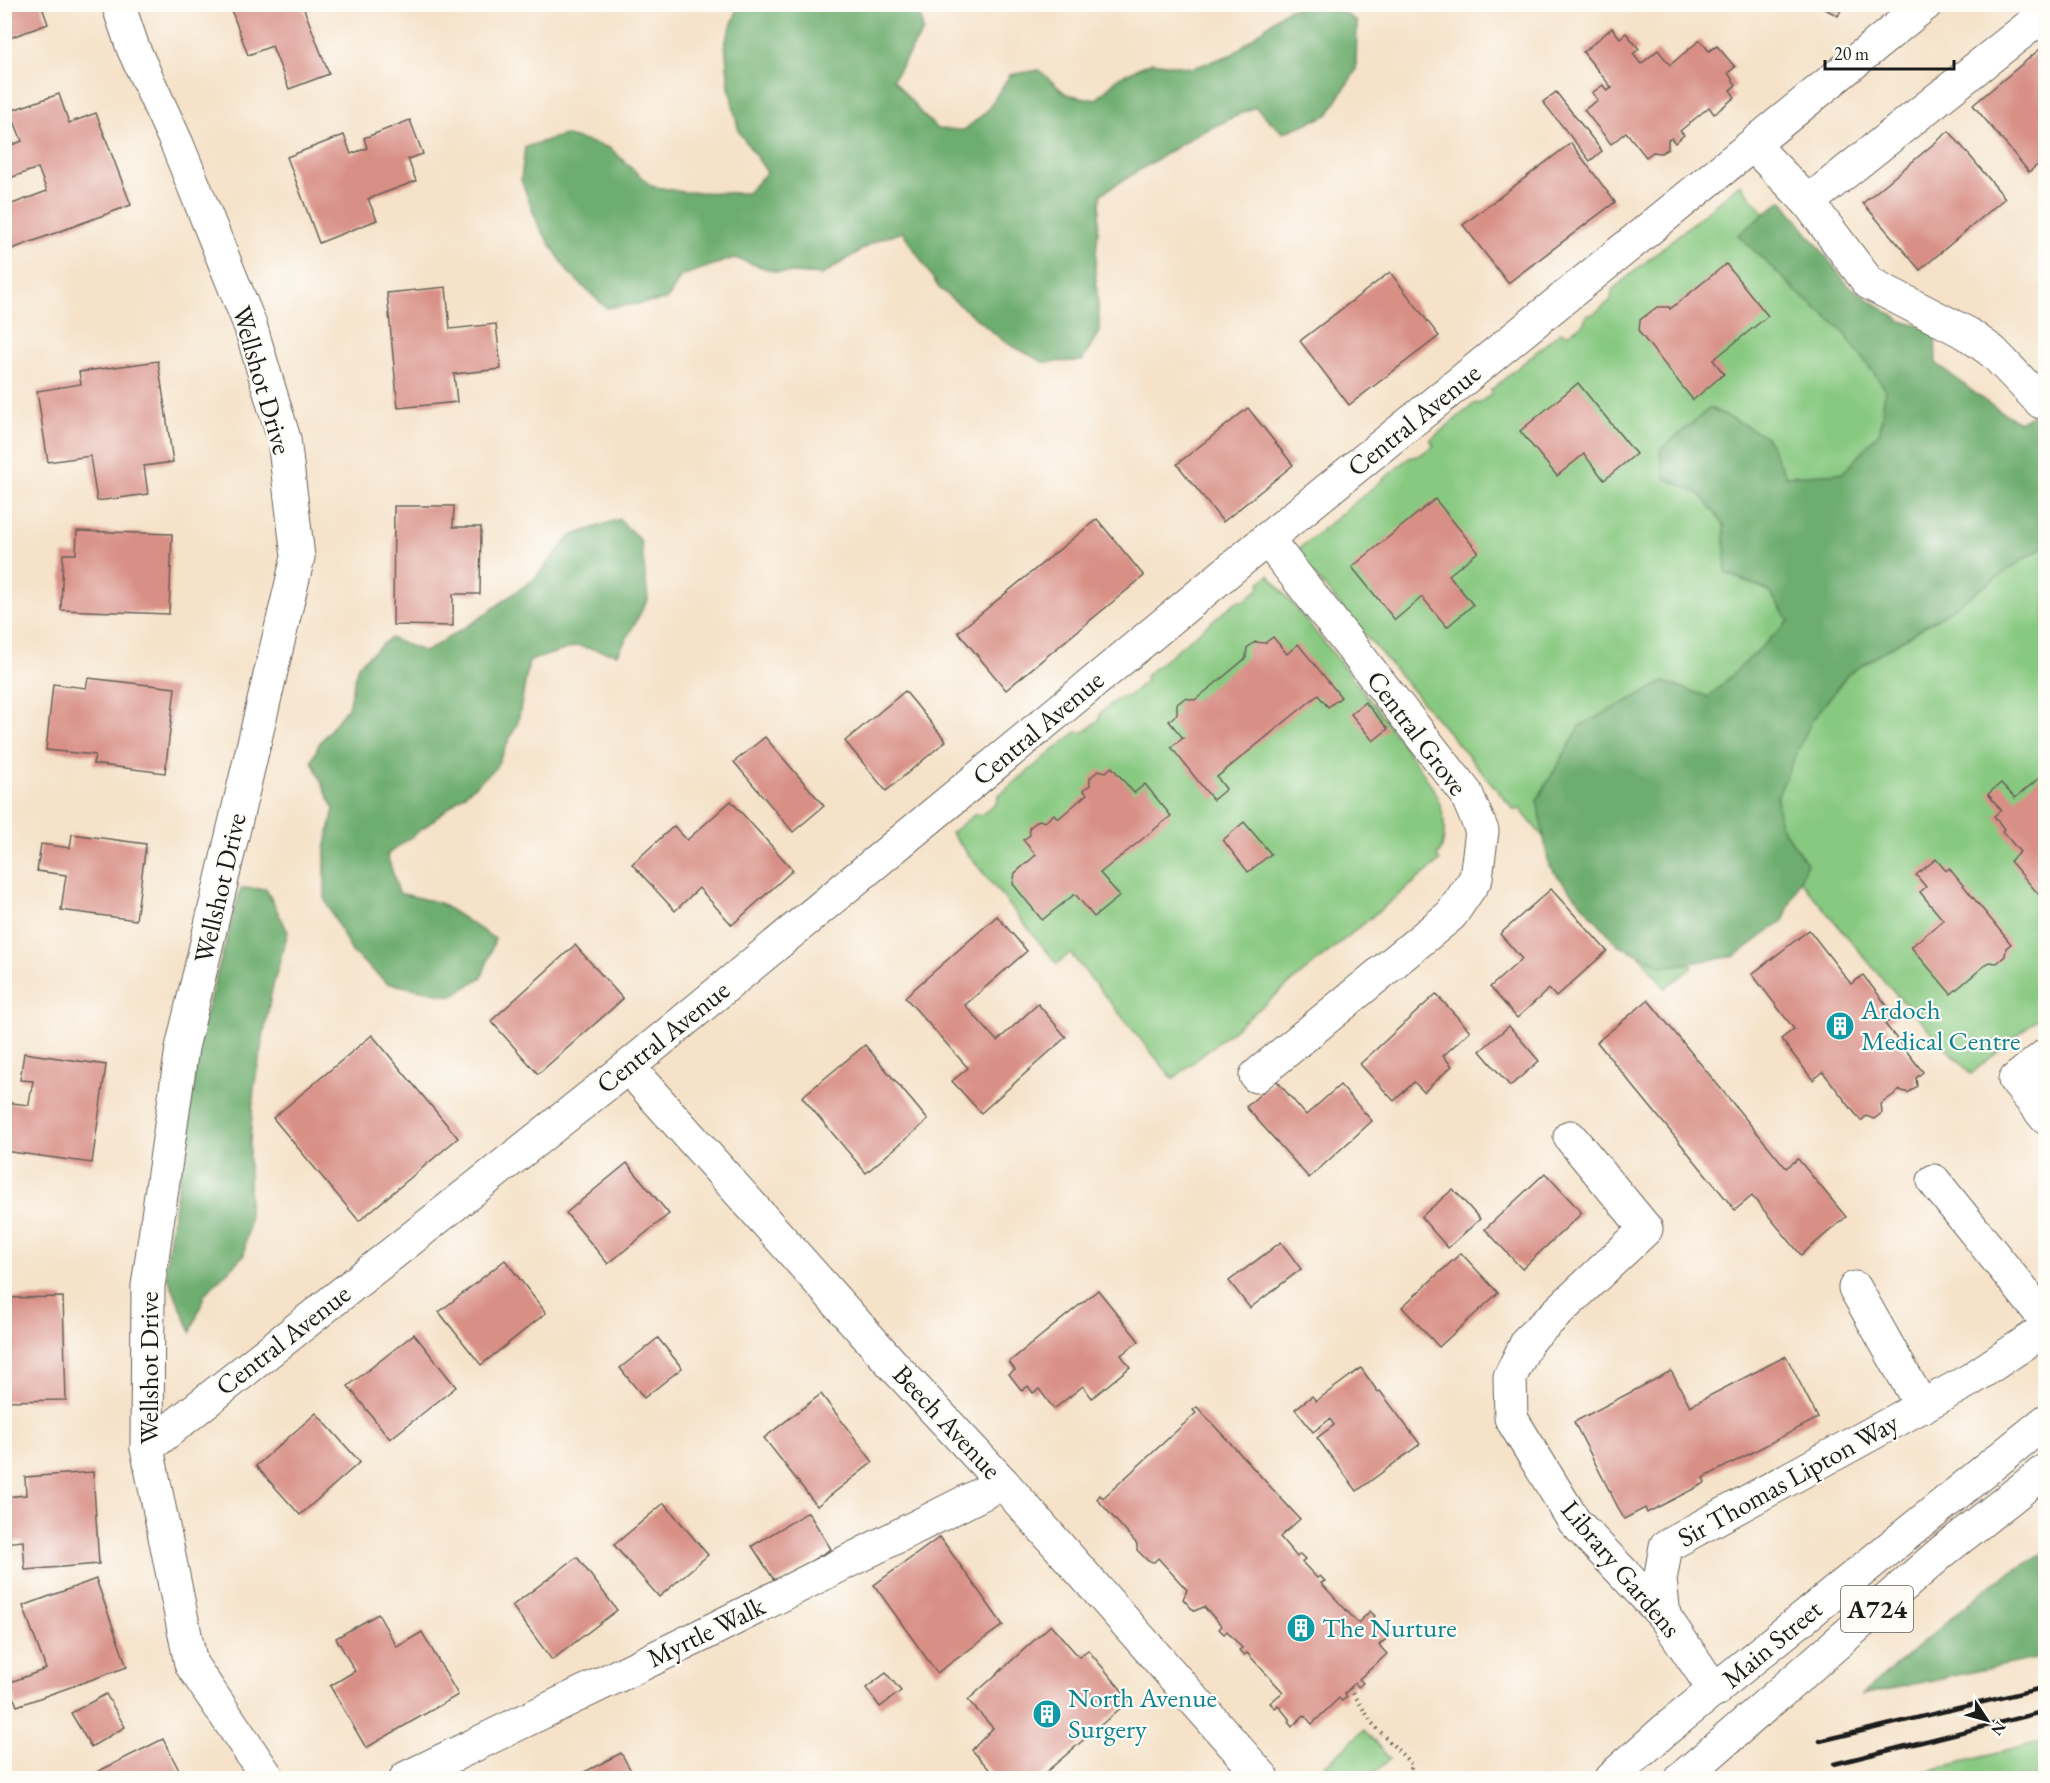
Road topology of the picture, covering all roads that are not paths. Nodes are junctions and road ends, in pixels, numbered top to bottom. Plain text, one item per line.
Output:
1 (118, 4) edge
2 (1926, 4) edge
3 (2046, 13) edge
4 (1753, 145) junction
5 (1808, 202) junction
6 (2041, 402) dead end
7 (1267, 539) junction
8 (2046, 1055) edge
9 (628, 1067) junction
10 (1256, 1076) dead end
11 (2046, 1118) edge
12 (1570, 1137) dead end
13 (1934, 1181) dead end
14 (1855, 1288) dead end
15 (2046, 1320) edge
16 (2046, 1329) edge
17 (1922, 1407) junction
18 (2046, 1420) edge
19 (147, 1448) junction
20 (2046, 1470) edge
21 (1003, 1483) junction
22 (1664, 1616) junction
23 (1715, 1691) junction
24 (1744, 1726) junction
25 (268, 1779) edge
26 (406, 1779) edge
27 (1263, 1779) edge
28 (1611, 1779) edge
29 (1682, 1779) edge

1 - 19 street, Wellshot Drive
2 - 4 street, Central Avenue
3 - 5 street
4 - 5 street
4 - 7 street, Central Avenue
5 - 6 street
7 - 9 street, Central Avenue
7 - 10 street, Central Grove
8 - 11 street
9 - 19 street, Central Avenue
9 - 21 street, Beech Avenue
12 - 22 street, Library Gardens
13 - 15 street
14 - 17 street
16 - 17 street, Sir Thomas Lipton Way
17 - 22 street, Sir Thomas Lipton Way
18 - 23 street, Main Street / A724
19 - 25 street, Wellshot Drive
20 - 24 street, Main Street / A724
21 - 26 street, Myrtle Walk
21 - 27 street, Beech Avenue
22 - 23 street, Library Gardens
23 - 24 street, Library Gardens
23 - 28 street, Main Street / A724
24 - 29 street, Main Street / A724

